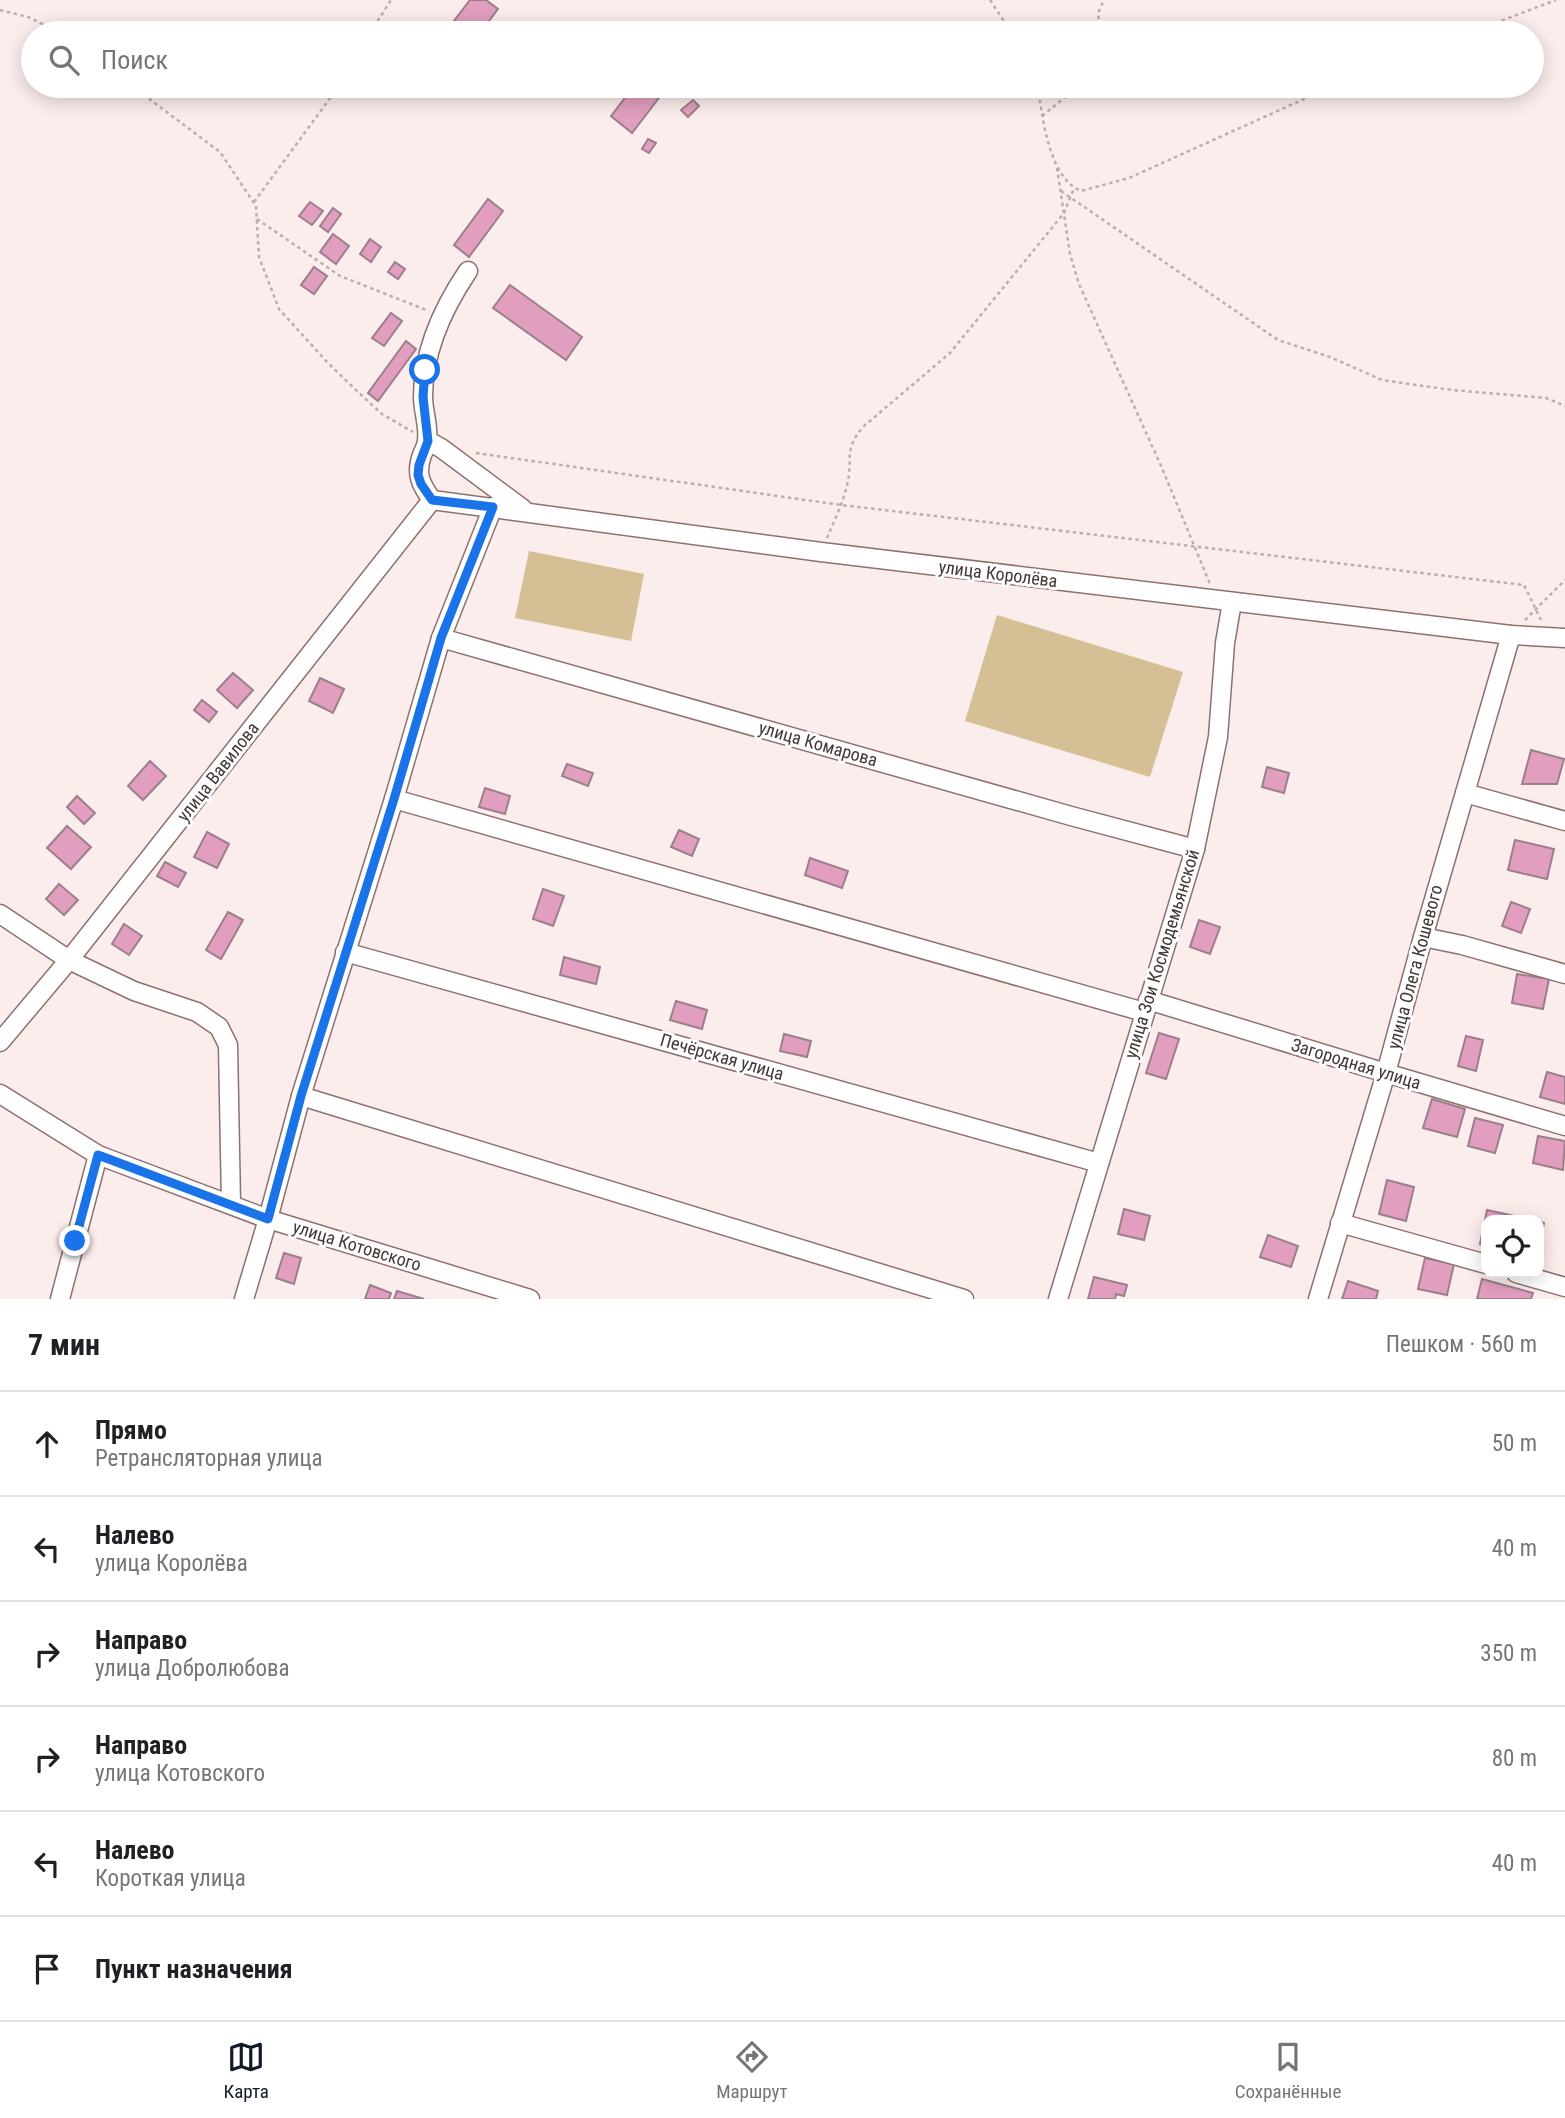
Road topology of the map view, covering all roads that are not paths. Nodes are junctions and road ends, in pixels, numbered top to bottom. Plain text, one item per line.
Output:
1 (468, 271) dead end
2 (428, 441) junction
3 (432, 500) junction
4 (493, 507) junction
5 (526, 511) junction
6 (1225, 601) junction
7 (1511, 635) junction
8 (1557, 637) edge
9 (441, 638) junction
10 (1465, 793) junction
11 (394, 799) junction
12 (1565, 821) edge
13 (1195, 849) junction
14 (0, 914) edge
15 (1423, 937) junction
16 (345, 951) junction
17 (69, 961) junction
18 (1565, 974) edge
19 (1146, 1006) junction
20 (0, 1042) edge
21 (1386, 1073) junction
22 (0, 1094) edge
23 (301, 1096) junction
24 (1565, 1126) edge
25 (98, 1155) junction
26 (1099, 1163) junction
27 (231, 1204) junction
28 (268, 1219) junction
29 (1340, 1223) junction
30 (1481, 1263) edge
31 (1534, 1278) edge
32 (1565, 1287) edge
33 (60, 1299) edge
34 (244, 1299) edge
35 (530, 1299) edge
36 (964, 1299) edge
37 (1058, 1299) edge
38 (1318, 1299) edge

1 - 2 street
2 - 3 street
2 - 5 street
3 - 4 street, улица Королёва
3 - 17 street, улица Вавилова
4 - 5 street, улица Королёва
4 - 9 street
5 - 6 street, улица Королёва
6 - 7 street, улица Королёва
6 - 13 street, улица Зои Космодемьянской
7 - 8 street, улица Королёва
7 - 10 street, улица Олега Кошевого
9 - 11 street
9 - 13 street, улица Комарова
10 - 12 street
10 - 15 street, улица Олега Кошевого
11 - 16 street
11 - 19 street
13 - 19 street, улица Зои Космодемьянской
14 - 17 street
15 - 18 street
15 - 21 street, улица Олега Кошевого
16 - 23 street
16 - 26 street, Печёрская улица
17 - 20 street, улица Вавилова
17 - 27 street
19 - 21 street, Загородная улица
19 - 26 street, улица Зои Космодемьянской
21 - 24 street, Загородная улица
21 - 29 street, улица Олега Кошевого
22 - 25 street, улица Котовского
23 - 28 street
23 - 36 street
25 - 27 street, улица Котовского
25 - 33 street
26 - 37 street, улица Зои Космодемьянской
27 - 28 street, улица Котовского
28 - 34 street
28 - 35 street, улица Котовского
29 - 30 street
29 - 38 street, улица Олега Кошевого
31 - 32 street

